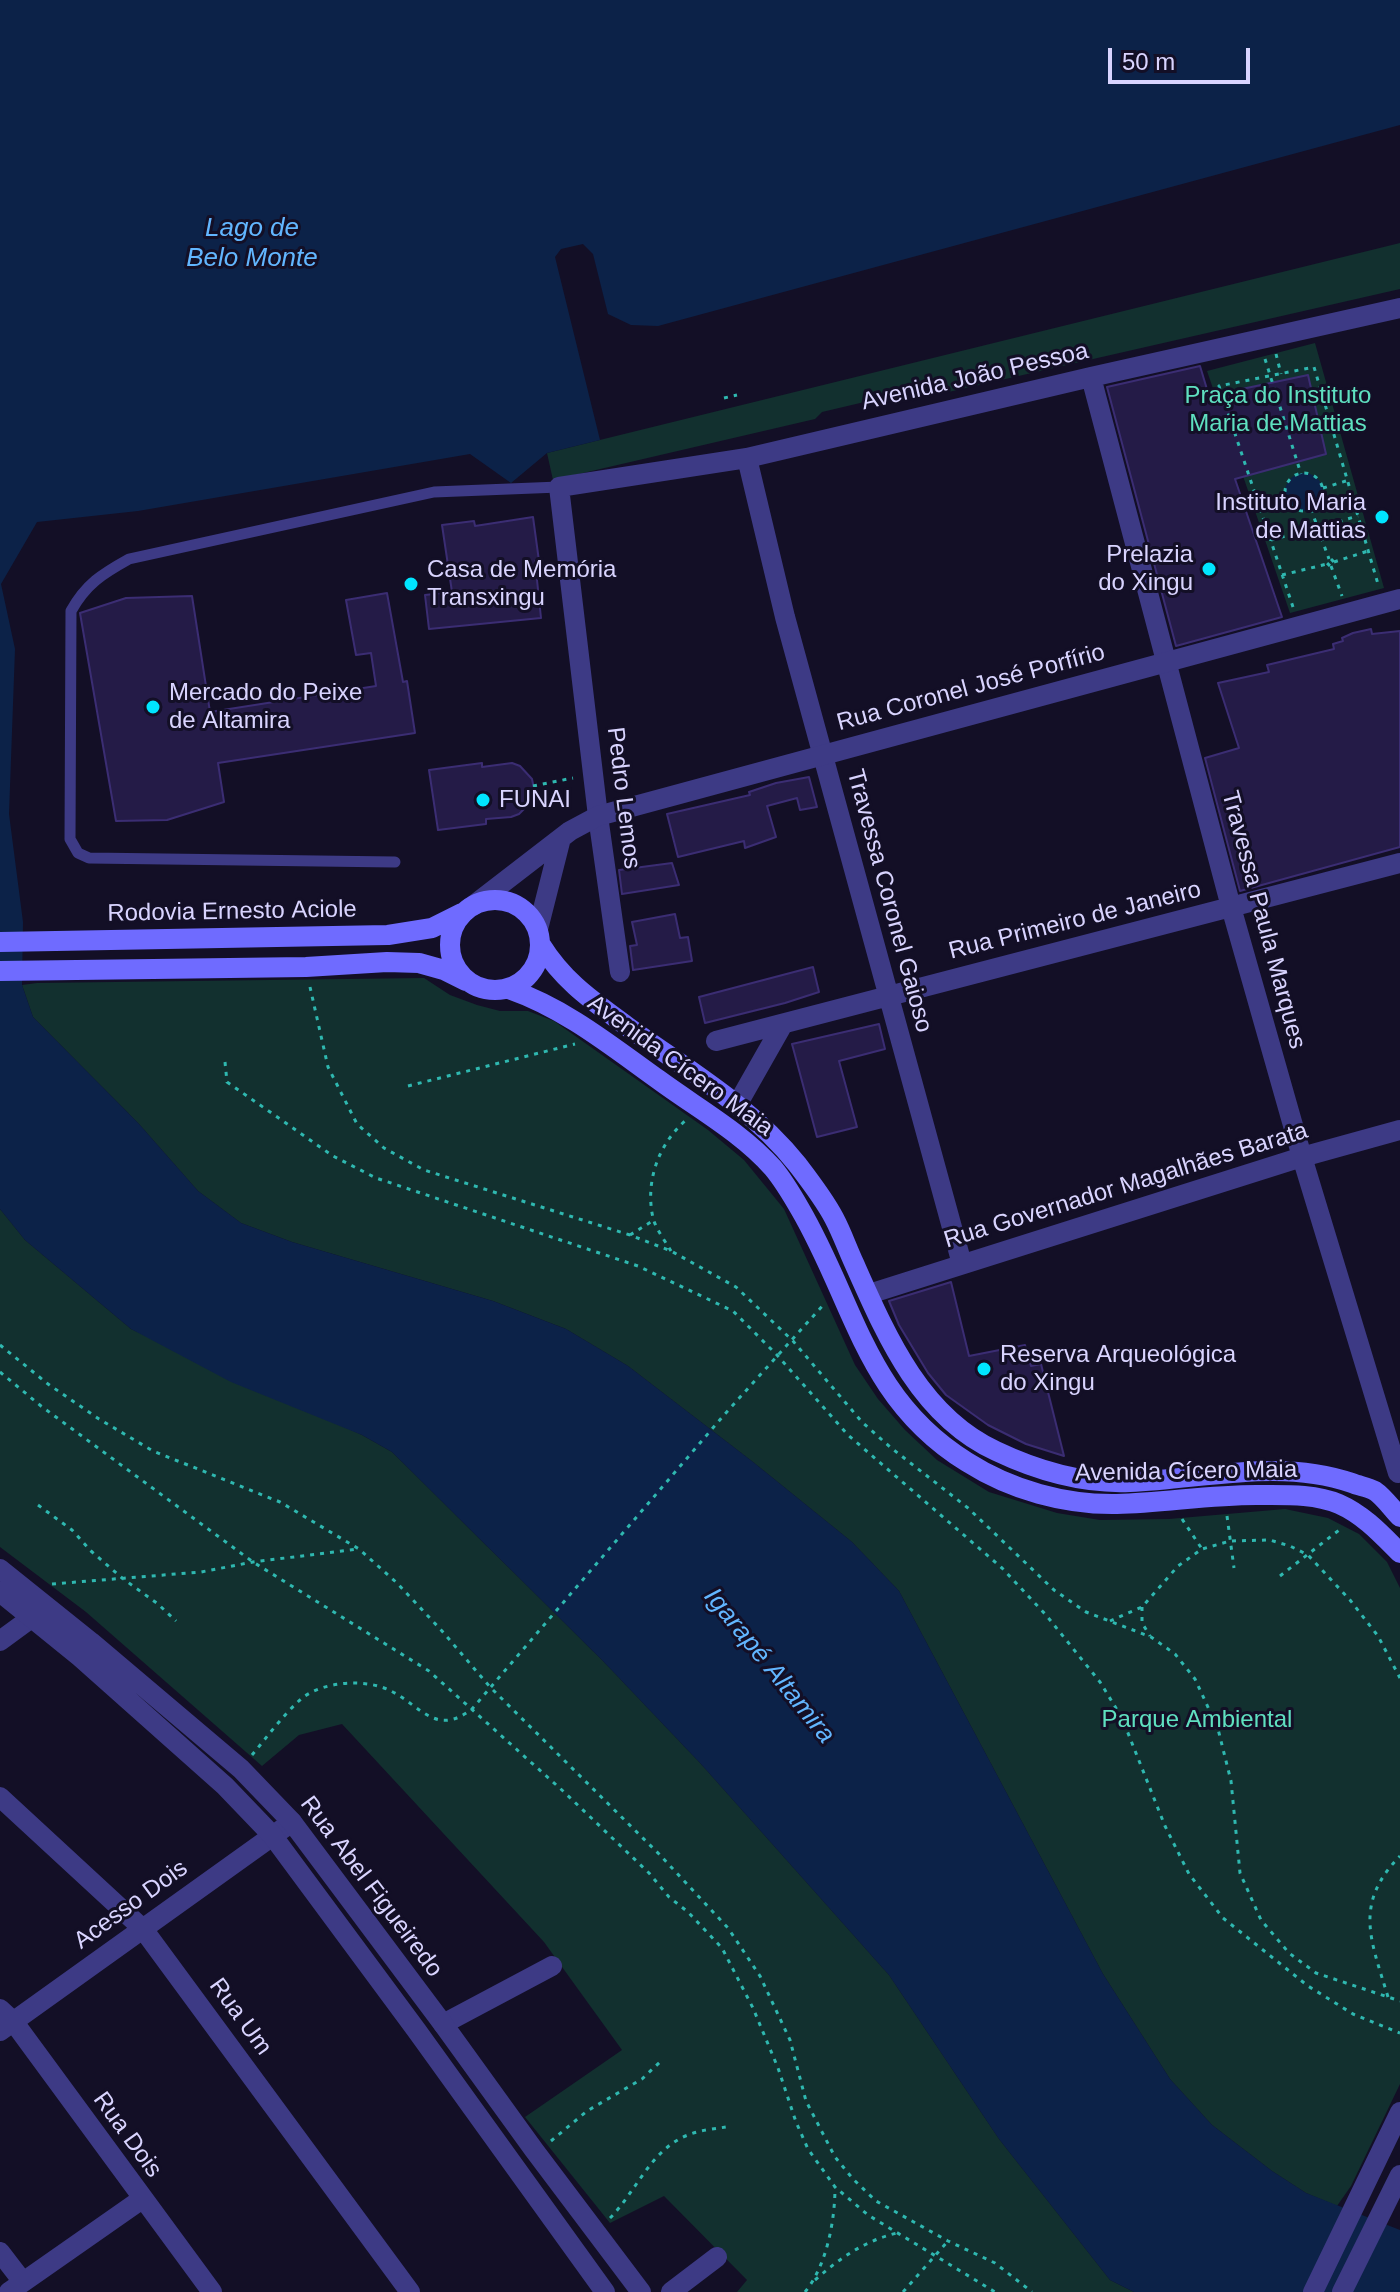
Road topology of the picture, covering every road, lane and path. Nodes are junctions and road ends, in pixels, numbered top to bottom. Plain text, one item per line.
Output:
1 (1400, 308) edge
2 (1276, 353) dead end
3 (1265, 356) dead end
4 (1281, 374) junction
5 (1270, 376) junction
6 (1091, 377) junction
7 (737, 395) dead end
8 (724, 398) dead end
9 (747, 458) junction
10 (1301, 474) junction
11 (1346, 481) junction
12 (559, 487) junction
13 (1323, 488) junction
14 (1286, 496) junction
15 (1258, 503) junction
16 (1312, 509) junction
17 (1358, 516) junction
18 (1318, 528) junction
19 (1271, 540) junction
20 (1368, 551) junction
21 (1330, 563) junction
22 (1282, 575) junction
23 (1379, 589) dead end
24 (1400, 599) edge
25 (1345, 602) dead end
26 (1294, 611) dead end
27 (1167, 661) junction
28 (822, 755) junction
29 (593, 774) junction
30 (533, 786) dead end
31 (598, 816) junction
32 (561, 838) junction
33 (395, 862) dead end
34 (1400, 863) edge
35 (1231, 907) junction
36 (468, 909) junction
37 (540, 937) junction
38 (0, 942) edge
39 (306, 967) junction
40 (0, 971) edge
41 (620, 972) dead end
42 (466, 981) junction
43 (509, 989) junction
44 (888, 996) junction
45 (783, 1024) junction
46 (602, 1038) junction
47 (716, 1041) dead end
48 (225, 1062) dead end
49 (408, 1086) dead end
50 (737, 1105) junction
51 (700, 1108) junction
52 (1400, 1130) edge
53 (1302, 1157) junction
54 (654, 1220) junction
55 (630, 1235) junction
56 (671, 1251) junction
57 (962, 1264) junction
58 (838, 1288) junction
59 (869, 1294) junction
60 (793, 1341) junction
61 (0, 1345) edge
62 (777, 1355) junction
63 (0, 1372) edge
64 (1399, 1473) edge
65 (1375, 1492) junction
66 (1224, 1496) junction
67 (1169, 1500) junction
68 (38, 1505) dead end
69 (1358, 1514) junction
70 (1400, 1517) edge
71 (1230, 1541) junction
72 (359, 1549) junction
73 (1202, 1549) junction
74 (1400, 1553) edge
75 (1308, 1555) junction
76 (253, 1562) junction
77 (1234, 1568) dead end
78 (0, 1569) edge
79 (1280, 1576) dead end
80 (122, 1578) junction
81 (0, 1592) edge
82 (28, 1592) junction
83 (1142, 1607) junction
84 (39, 1613) junction
85 (176, 1621) dead end
86 (1110, 1621) junction
87 (1151, 1637) junction
88 (0, 1641) edge
89 (1400, 1678) edge
90 (490, 1687) junction
91 (472, 1709) junction
92 (241, 1769) junction
93 (0, 1797) edge
94 (292, 1822) junction
95 (272, 1835) junction
96 (1400, 1856) edge
97 (143, 1929) junction
98 (552, 1966) dead end
99 (1388, 1997) junction
100 (1400, 2001) edge
101 (4, 2020) edge
102 (443, 2024) junction
103 (1400, 2033) edge
104 (661, 2061) dead end
105 (1400, 2112) edge
106 (726, 2127) dead end
107 (534, 2150) junction
108 (1400, 2175) edge
109 (835, 2187) junction
110 (142, 2199) junction
111 (594, 2230) junction
112 (897, 2233) junction
113 (948, 2241) junction
114 (0, 2252) edge
115 (935, 2255) junction
116 (717, 2257) dead end
117 (813, 2283) junction
118 (16, 2287) edge
119 (212, 2292) edge
120 (410, 2292) edge
121 (605, 2292) edge
122 (641, 2292) edge
123 (671, 2292) edge
124 (805, 2292) edge
125 (903, 2292) edge
126 (995, 2292) edge
127 (1032, 2292) edge
128 (1313, 2292) edge
129 (1342, 2292) edge

1 - 6 street, Avenida João Pessoa
2 - 4 path
3 - 5 path
4 - 5 path
4 - 11 path
5 - 10 path
5 - 15 path
6 - 9 street, Avenida João Pessoa
6 - 27 street, Travessa Paula Marques
7 - 8 path
9 - 12 street, Avenida João Pessoa
9 - 28 street, Travessa Coronel Gaioso
10 - 13 path
10 - 14 path
11 - 13 path
11 - 17 path
12 - 29 street, Pedro Lemos
12 - 33 lane
13 - 16 path
14 - 15 path
14 - 16 path
15 - 19 path
16 - 18 path
17 - 18 path
17 - 20 path
18 - 19 path
18 - 21 path
19 - 22 path
20 - 21 path
20 - 23 path
21 - 22 path
21 - 25 path
22 - 26 path
24 - 27 street, Rua Coronel José Porfírio
27 - 28 street, Rua Coronel José Porfírio
27 - 35 street, Travessa Paula Marques
28 - 31 street, Rua Coronel José Porfírio
28 - 44 street, Travessa Coronel Gaioso
29 - 30 path
29 - 31 street, Pedro Lemos
31 - 32 street, Rua Coronel José Porfírio
31 - 41 street, Pedro Lemos
32 - 36 street, Rua Coronel José Porfírio
32 - 37 street
34 - 35 street, Rua Primeiro de Janeiro
35 - 44 street, Rua Primeiro de Janeiro
35 - 53 street, Travessa Paula Marques
36 - 37 main road
36 - 38 main road, Rodovia Ernesto Aciole
36 - 42 main road
37 - 43 main road
37 - 50 main road, Avenida Cícero Maia
39 - 40 main road
39 - 42 main road
39 - 55 path
42 - 43 main road
43 - 46 main road, Avenida Cícero Maia
44 - 45 street, Rua Primeiro de Janeiro
44 - 57 street, Travessa Coronel Gaioso
45 - 47 street, Rua Primeiro de Janeiro
45 - 50 street
46 - 49 path
46 - 51 main road, Avenida Cícero Maia
48 - 62 path
50 - 59 main road, Avenida Cícero Maia
51 - 54 path
51 - 58 main road, Avenida Cícero Maia
52 - 53 street, Rua Governador Magalhães Barata
53 - 57 street, Rua Governador Magalhães Barata
53 - 64 street, Travessa Paula Marques
54 - 55 path
54 - 56 path
55 - 56 path
56 - 60 path
57 - 59 street, Rua Governador Magalhães Barata
58 - 60 path
58 - 67 main road, Avenida Cícero Maia
59 - 65 main road, Avenida Cícero Maia
60 - 62 path
60 - 86 path
61 - 72 path
62 - 90 path
62 - 103 path
63 - 76 path
64 - 65 street
65 - 70 main road, Avenida Cícero Maia
66 - 67 main road, Avenida Cícero Maia
66 - 69 main road, Avenida Cícero Maia
66 - 71 path
67 - 73 path
68 - 80 path
69 - 74 main road, Avenida Cícero Maia
69 - 75 path
71 - 73 path
71 - 75 path
71 - 77 path
72 - 76 path
72 - 90 path
73 - 83 path
75 - 79 path
75 - 89 path
76 - 80 path
76 - 91 path
78 - 82 street, Rua Abel Figueiredo
80 - 82 path
80 - 85 path
81 - 84 street, Rua Abel Figueiredo
82 - 84 street, Rua Abel Figueiredo
83 - 86 path
83 - 87 path
84 - 88 street
84 - 92 street, Rua Abel Figueiredo
84 - 95 street, Rua Abel Figueiredo
86 - 87 path
87 - 99 path
90 - 91 path
90 - 113 path
91 - 92 path
91 - 109 path
92 - 94 street, Rua Abel Figueiredo
93 - 97 street, Rua Um
94 - 95 street, Acesso Dois
94 - 102 street, Rua Abel Figueiredo
95 - 97 street, Acesso Dois
95 - 121 street, Rua Abel Figueiredo
96 - 99 path
97 - 101 street, Acesso Dois
97 - 120 street, Rua Um
98 - 102 street
99 - 100 path
101 - 110 street, Rua Dois
102 - 107 street, Rua Abel Figueiredo
104 - 107 path
105 - 128 street
106 - 111 path
107 - 111 street, Rua Abel Figueiredo
108 - 129 street
109 - 112 path
109 - 117 path
110 - 118 street
110 - 119 street, Rua Dois
111 - 122 street, Rua Abel Figueiredo
112 - 115 path
112 - 117 path
113 - 115 path
113 - 127 path
114 - 118 street
115 - 125 path
115 - 126 path
116 - 123 street
117 - 124 path

